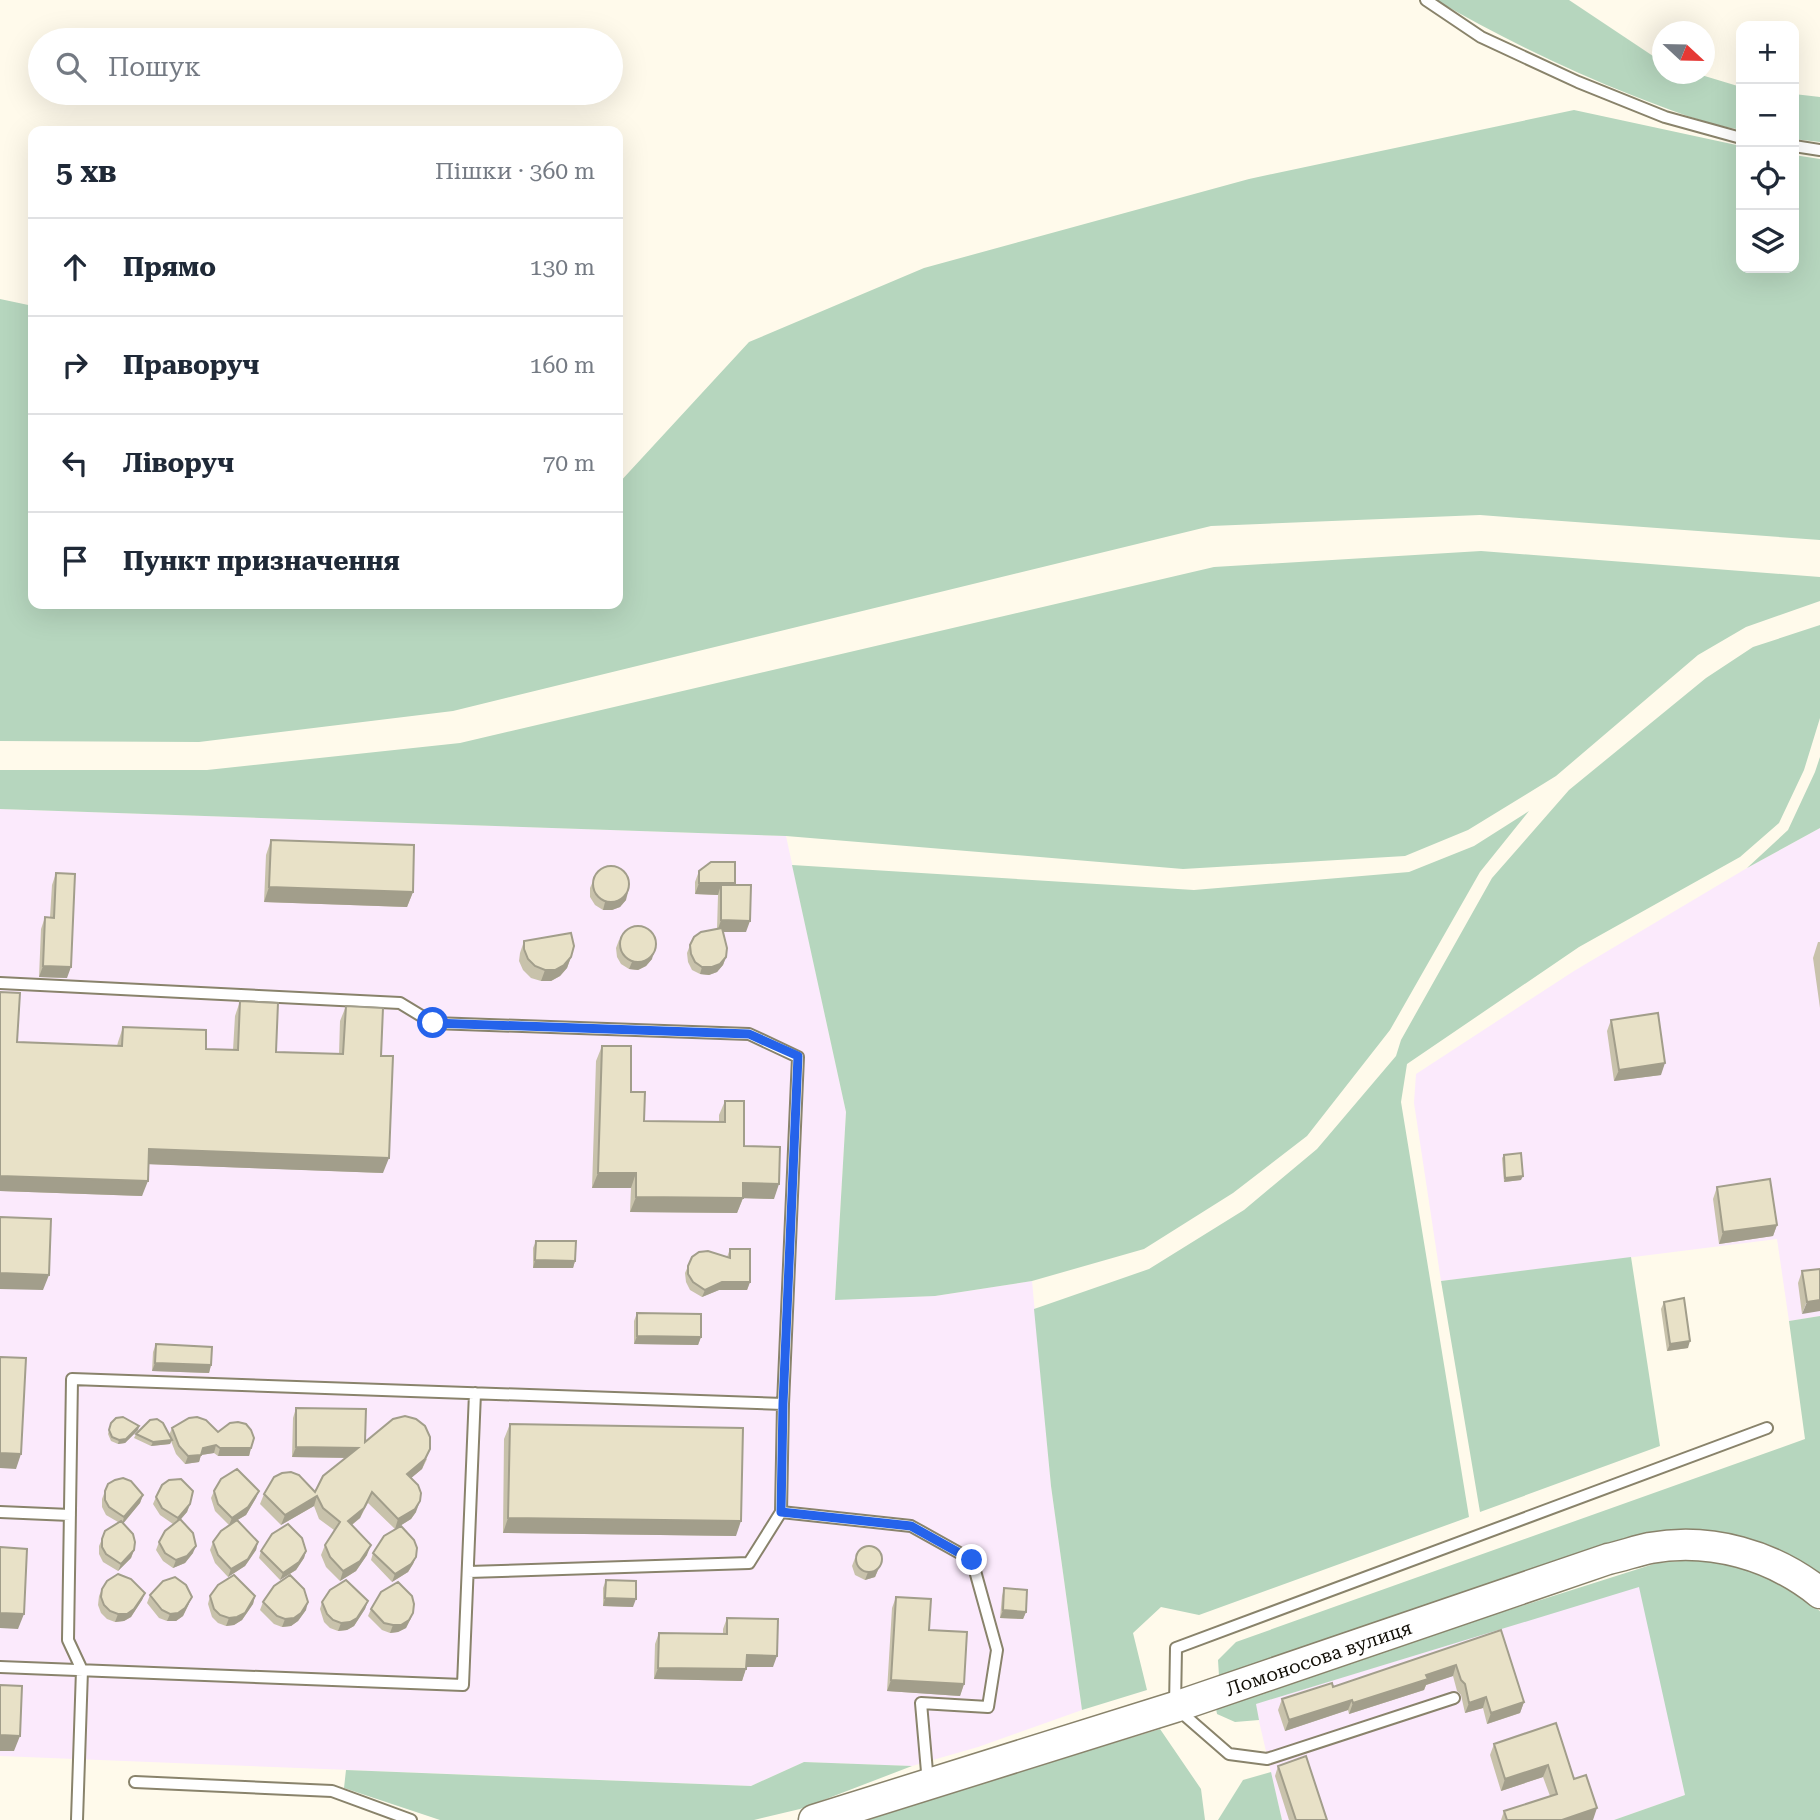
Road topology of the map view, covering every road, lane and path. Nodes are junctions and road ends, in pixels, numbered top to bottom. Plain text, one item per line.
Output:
1 (1426, 0) edge
2 (1736, 137) edge
3 (1799, 147) edge
4 (1820, 150) edge
5 (0, 983) edge
6 (475, 1393) junction
7 (783, 1404) junction
8 (1767, 1428) dead end
9 (0, 1512) edge
10 (781, 1512) junction
11 (70, 1515) junction
12 (468, 1572) junction
13 (1820, 1593) edge
14 (0, 1667) edge
15 (82, 1670) junction
16 (1454, 1698) dead end
17 (1175, 1707) junction
18 (135, 1782) dead end
19 (928, 1784) junction
20 (77, 1820) edge
21 (411, 1820) edge
22 (814, 1820) edge

1 - 2 lane
3 - 4 lane
5 - 7 lane
6 - 7 lane
6 - 11 lane
6 - 12 lane
7 - 10 lane
8 - 17 lane
9 - 11 lane
10 - 12 lane
10 - 19 lane
11 - 15 lane
12 - 15 lane
13 - 17 street, Ломоносова вулиця
14 - 15 lane
15 - 20 lane
16 - 17 lane
17 - 19 street, Ломоносова вулиця
18 - 21 lane
19 - 22 street, Ломоносова вулиця

